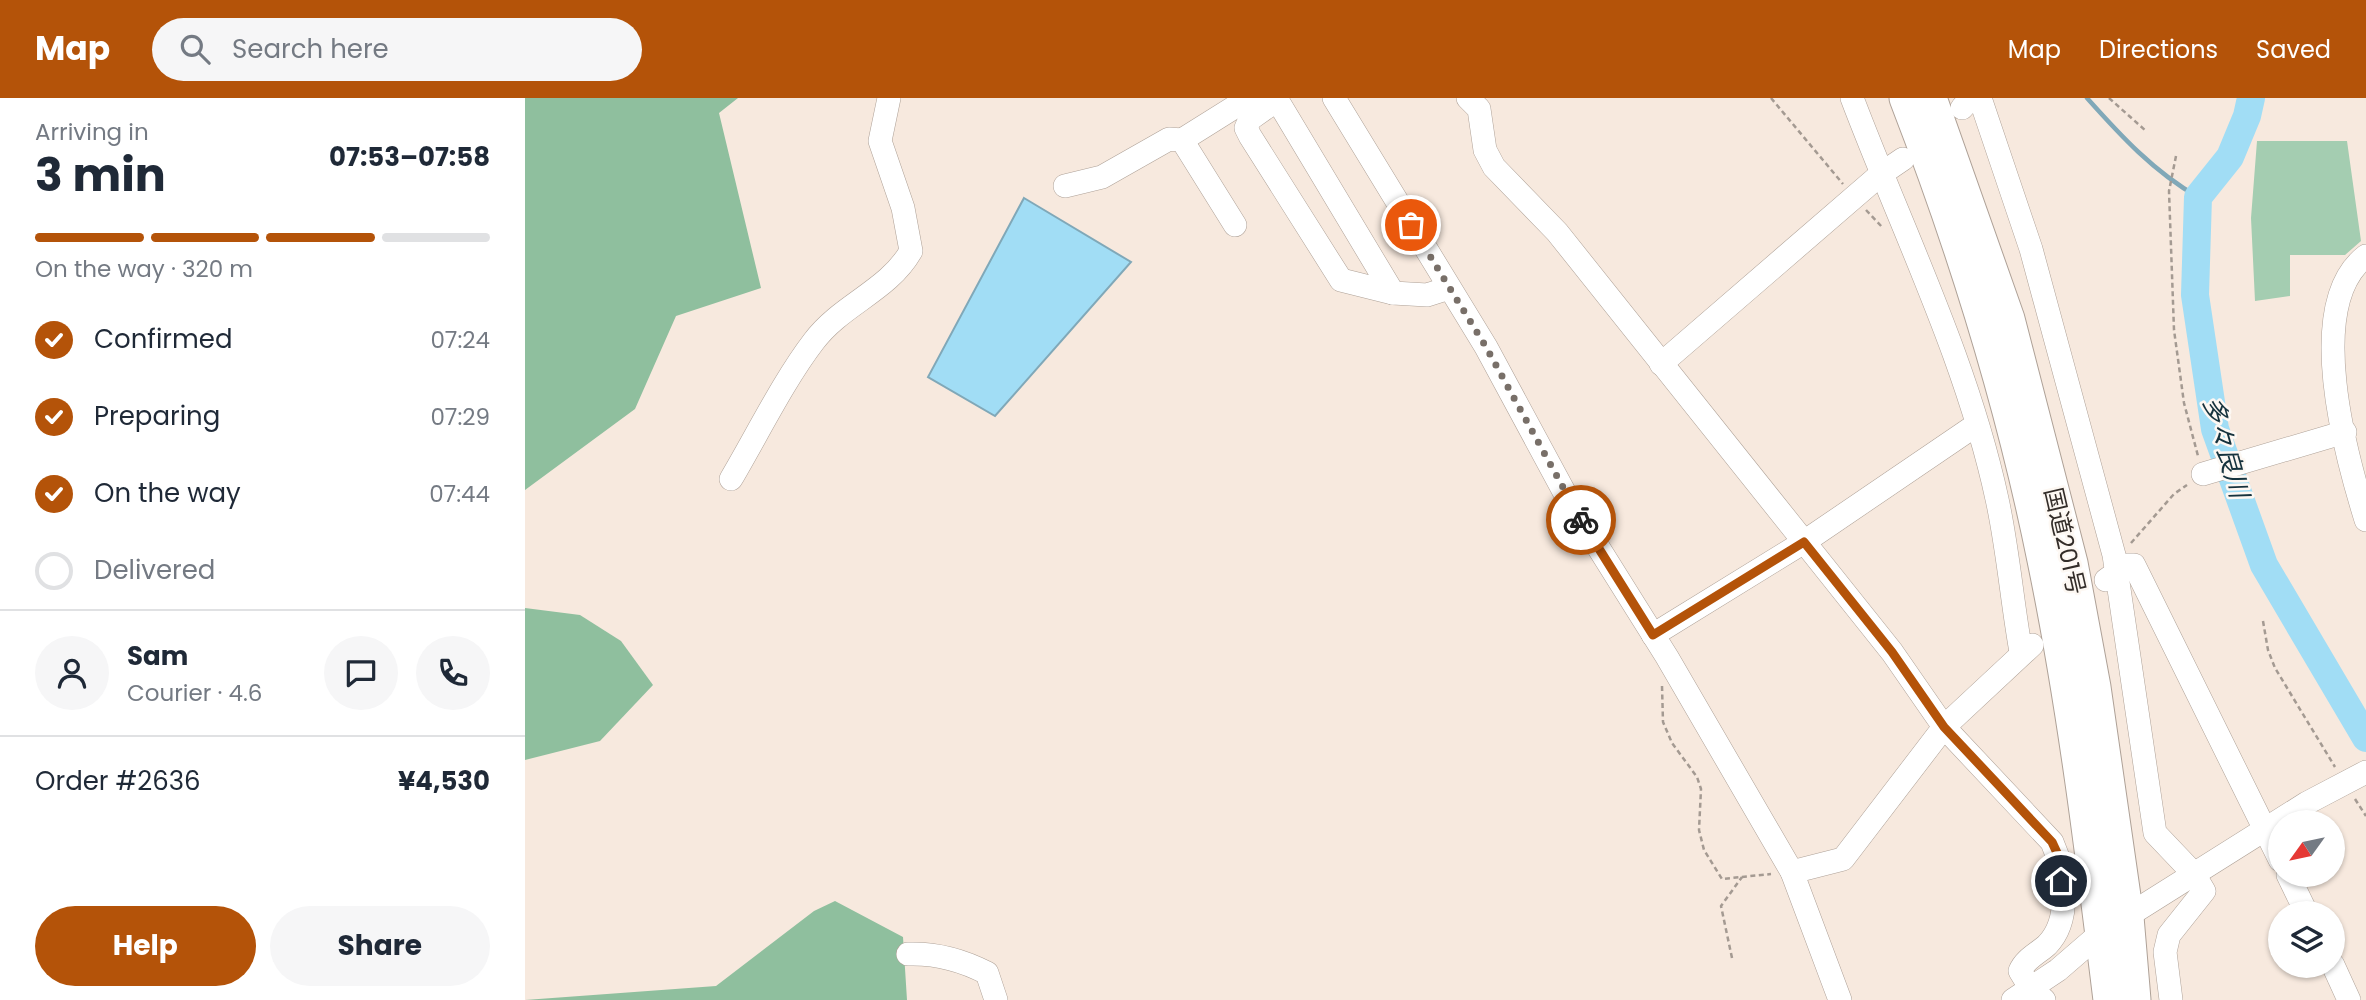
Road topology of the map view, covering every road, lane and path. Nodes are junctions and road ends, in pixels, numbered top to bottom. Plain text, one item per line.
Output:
1 (889, 98) edge
2 (1249, 98) edge
3 (1335, 98) edge
4 (1468, 98) edge
5 (1771, 98) edge
6 (1851, 98) edge
7 (1906, 98) edge
8 (1930, 98) edge
9 (2109, 98) edge
10 (1277, 99) edge
11 (1971, 102) edge
12 (2146, 131) dead end
13 (1182, 140) junction
14 (2176, 156) dead end
15 (1903, 159) dead end
16 (1881, 174) junction
17 (1065, 186) dead end
18 (1856, 198) junction
19 (1235, 225) dead end
20 (2366, 256) edge
21 (1449, 288) junction
22 (1393, 293) junction
23 (1661, 364) junction
24 (1976, 425) junction
25 (2345, 432) junction
26 (2203, 474) junction
27 (731, 478) dead end
28 (2361, 484) edge
29 (2366, 520) edge
30 (1804, 542) junction
31 (2111, 569) junction
32 (2263, 621) dead end
33 (1653, 635) junction
34 (1667, 657) junction
35 (1944, 727) junction
36 (2355, 778) edge
37 (2265, 830) junction
38 (2268, 836) edge
39 (1792, 872) junction
40 (2193, 874) junction
41 (1742, 877) junction
42 (2114, 925) junction
43 (908, 954) dead end
44 (1732, 958) dead end
45 (2339, 978) edge
46 (2029, 996) edge
47 (996, 1000) edge
48 (1840, 1000) edge
49 (2110, 1000) edge
50 (2134, 1000) edge
51 (2171, 1000) edge
52 (2349, 1000) edge

1 - 27 street
2 - 13 street
3 - 21 street
4 - 23 street
5 - 18 path
6 - 16 street
7 - 42 highway, 国道201号
8 - 42 highway, 国道201号
9 - 12 path
10 - 22 street
10 - 22 street
11 - 31 street
13 - 17 street
13 - 19 street
14 - 26 path
15 - 16 street
16 - 18 street
16 - 24 street
18 - 23 street
20 - 25 street
21 - 22 street
21 - 33 street
23 - 30 street
24 - 30 street
24 - 35 street
25 - 26 street
25 - 28 street
26 - 31 path
28 - 29 street
30 - 33 street
30 - 35 street
31 - 37 street
31 - 40 street
32 - 36 path
33 - 34 street
34 - 39 street
34 - 41 path
35 - 39 street
35 - 46 street
36 - 37 street
37 - 38 street
37 - 40 street
39 - 41 path
39 - 48 street
40 - 42 street
40 - 51 street
41 - 44 path
42 - 46 street
42 - 49 highway, 国道201号
42 - 50 highway, 国道201号
43 - 47 street
45 - 52 street

